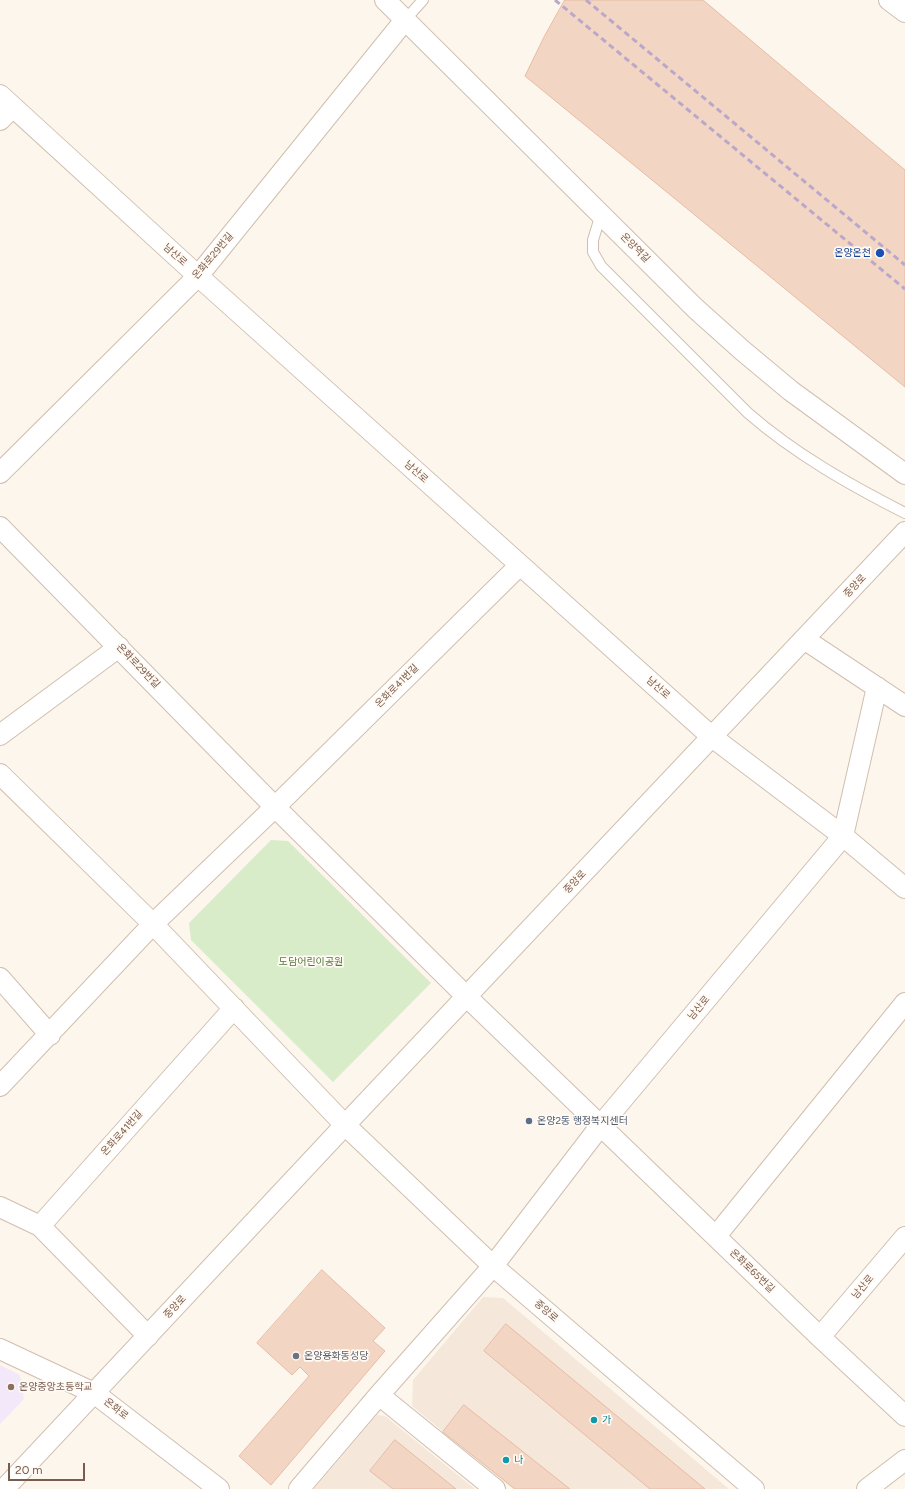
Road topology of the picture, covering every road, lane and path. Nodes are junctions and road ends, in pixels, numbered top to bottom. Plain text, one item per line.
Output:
1 (385, 0) edge
2 (423, 0) edge
3 (889, 0) edge
4 (905, 12) edge
5 (405, 20) junction
6 (4, 108) edge
7 (601, 214) junction
8 (198, 276) junction
9 (0, 473) edge
10 (905, 474) edge
11 (905, 513) edge
12 (0, 527) edge
13 (905, 532) edge
14 (520, 565) junction
15 (804, 639) junction
16 (119, 647) junction
17 (877, 687) junction
18 (905, 706) edge
19 (0, 735) edge
20 (712, 737) junction
21 (0, 774) edge
22 (275, 806) junction
23 (842, 836) junction
24 (905, 888) edge
25 (153, 924) junction
26 (0, 978) edge
27 (467, 997) junction
28 (905, 1003) edge
29 (234, 1008) junction
30 (50, 1035) junction
31 (0, 1086) edge
32 (345, 1125) junction
33 (601, 1125) junction
34 (0, 1207) edge
35 (40, 1226) junction
36 (716, 1236) junction
37 (905, 1237) edge
38 (493, 1266) junction
39 (148, 1336) junction
40 (820, 1337) junction
41 (0, 1349) edge
42 (94, 1393) junction
43 (379, 1395) junction
44 (905, 1416) edge
45 (905, 1460) edge
46 (4, 1489) edge
47 (219, 1489) edge
48 (299, 1489) edge
49 (495, 1489) edge
50 (754, 1489) edge
51 (867, 1489) edge

1 - 5 street, 온양역길
2 - 5 lane
3 - 4 street
5 - 7 street, 온양역길
5 - 8 street, 온화로29번길
6 - 8 street, 남산로
7 - 10 street, 온양역길
7 - 11 lane
8 - 9 street, 온화로29번길
8 - 14 street, 남산로
12 - 16 street, 온화로29번길
13 - 15 street, 중앙로
14 - 20 street, 남산로
14 - 22 street, 온화로41번길
15 - 17 street
15 - 20 street, 중앙로
16 - 19 street
16 - 22 street, 온화로29번길
17 - 18 street
17 - 23 street
20 - 23 street, 남산로
20 - 27 street, 중앙로
21 - 25 street
22 - 25 street, 온화로41번길
22 - 27 street
23 - 24 street, 남산로
23 - 33 street, 남산로
25 - 29 street
25 - 30 street, 온화로41번길
26 - 30 street
27 - 32 street, 중앙로
27 - 33 street, 온화로65번길
28 - 36 street
29 - 32 street
29 - 35 street, 온화로41번길
30 - 31 street, 온화로41번길
32 - 38 street, 중앙로
32 - 39 street, 중앙로
33 - 36 street, 온화로65번길
33 - 38 street, 남산로
34 - 35 street
35 - 39 street
36 - 40 street, 온화로65번길
37 - 40 street, 남산로
38 - 43 street, 남산로
38 - 50 street, 중앙로
39 - 42 street, 중앙로
40 - 44 street, 온화로65번길
41 - 42 street, 온화로
42 - 46 street, 중앙로
42 - 47 street, 온화로
43 - 48 street, 남산로
43 - 49 street
45 - 51 street

